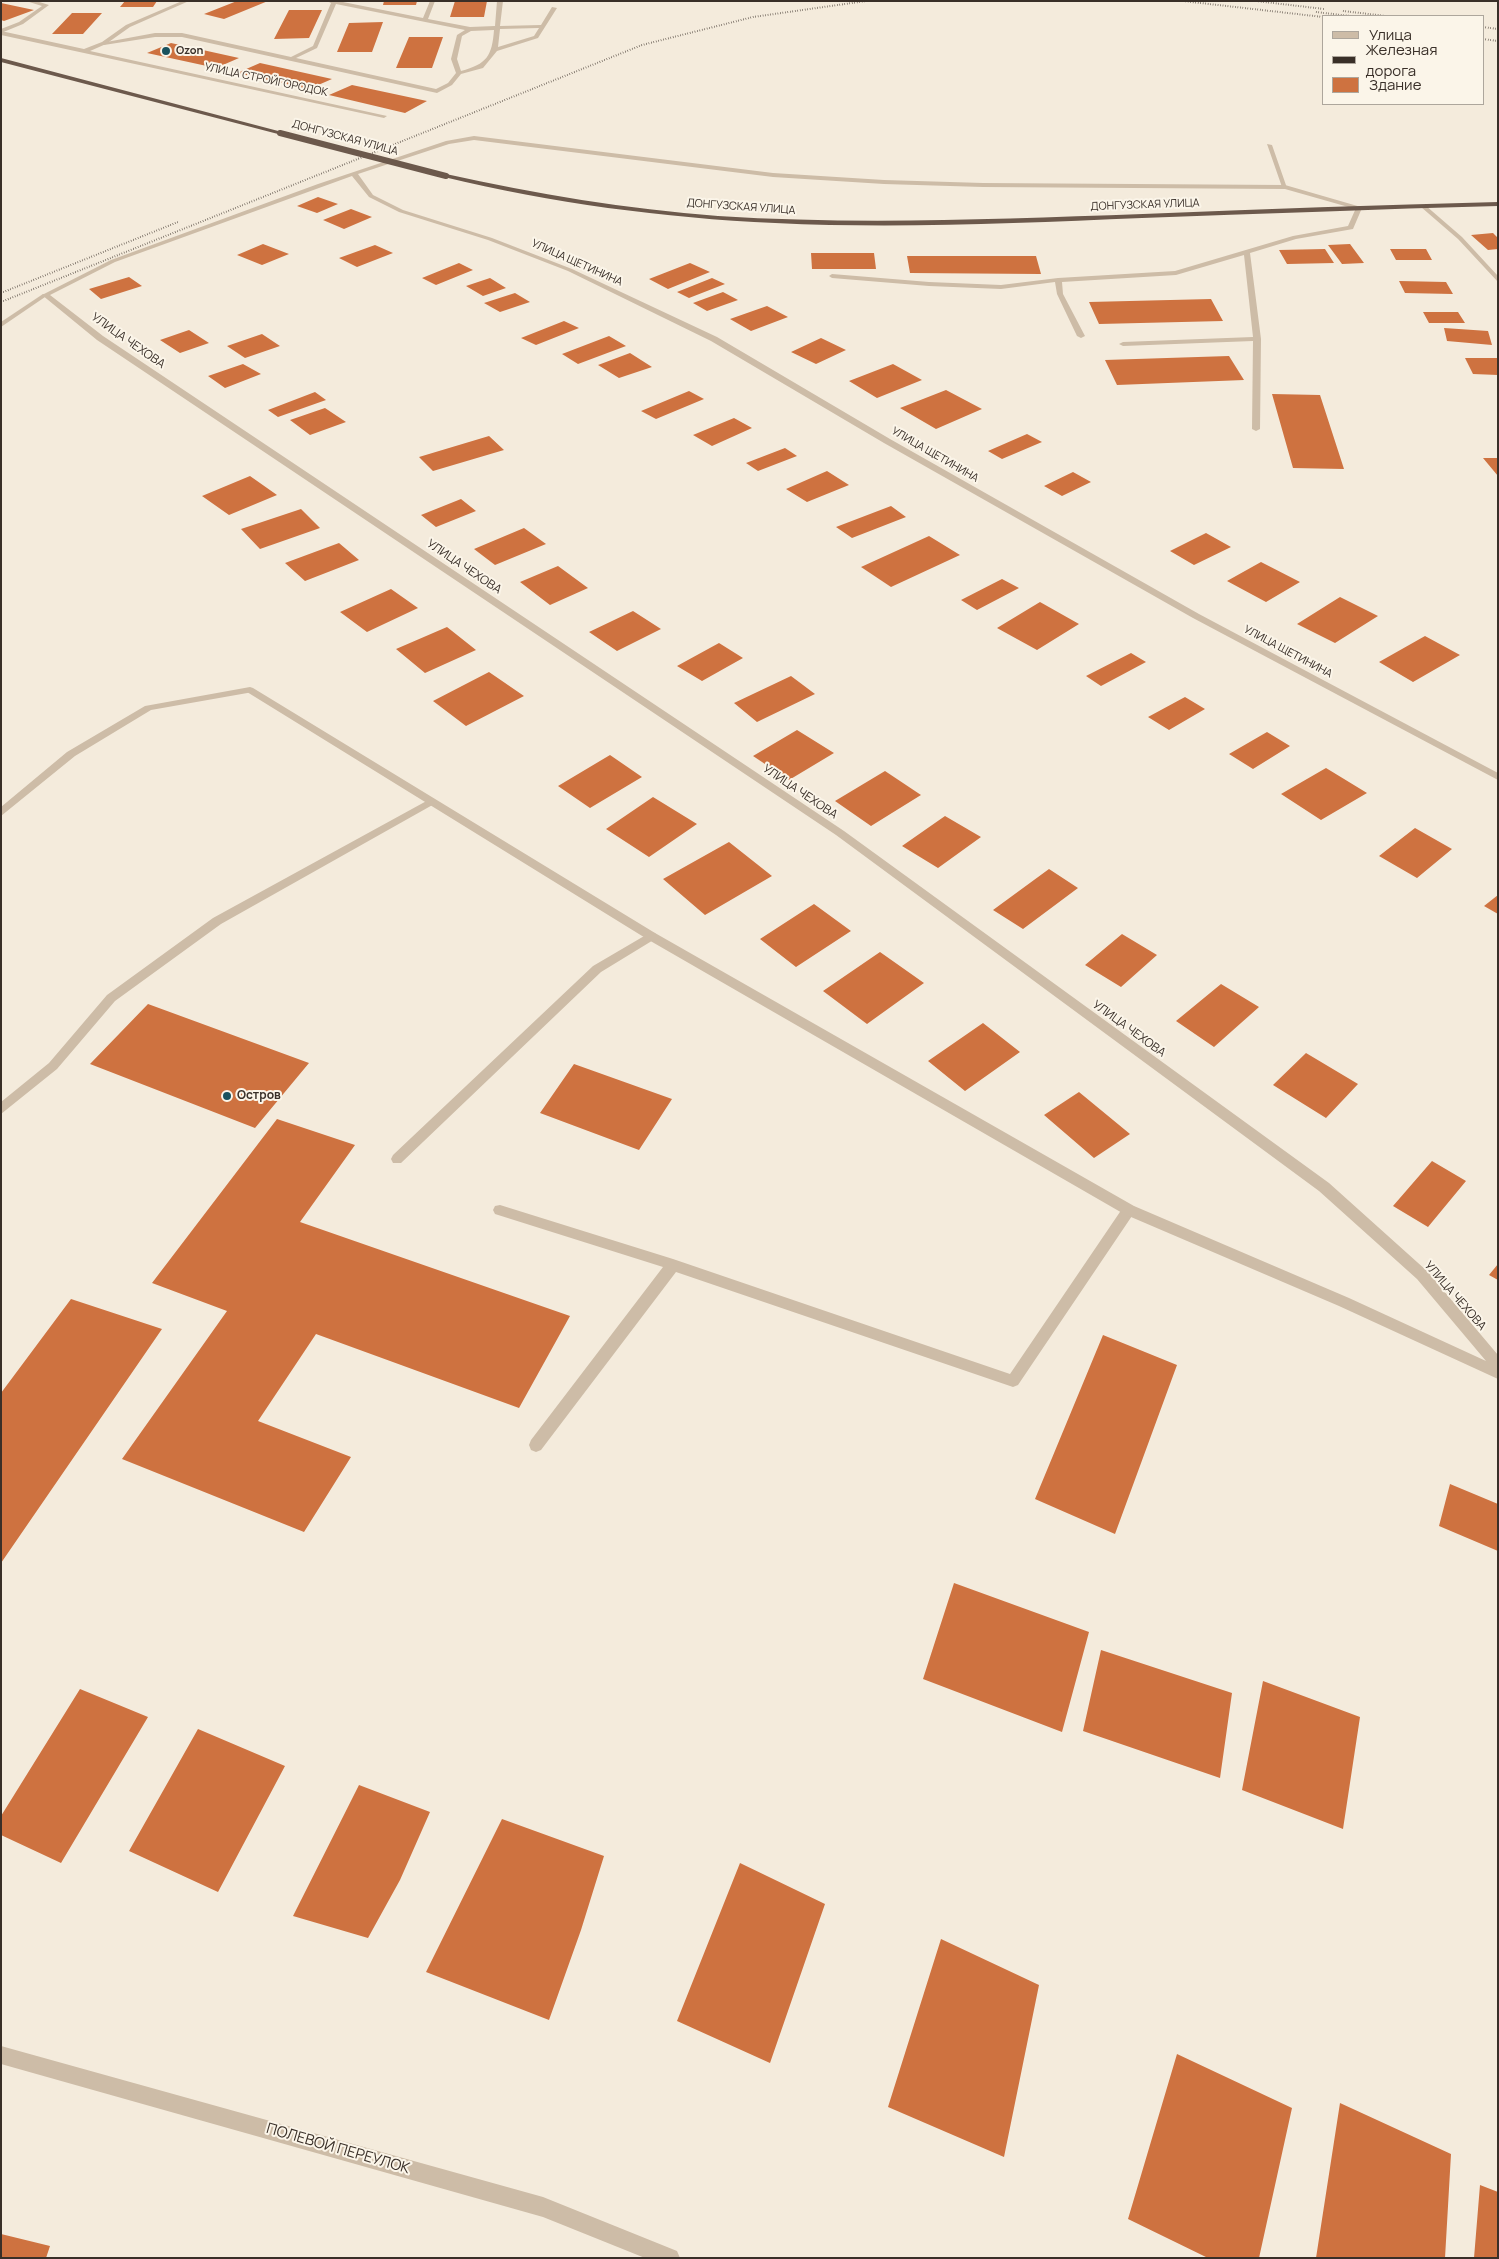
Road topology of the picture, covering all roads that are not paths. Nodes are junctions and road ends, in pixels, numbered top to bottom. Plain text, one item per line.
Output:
1 (28, 1) edge
2 (187, 1) edge
3 (368, 1) edge
4 (433, 1) edge
5 (500, 1) edge
6 (332, 2) edge
7 (361, 7) junction
8 (554, 8) dead end
9 (425, 19) junction
10 (544, 26) junction
11 (497, 28) junction
12 (470, 29) junction
13 (1, 32) edge
14 (104, 43) junction
15 (495, 50) junction
16 (85, 51) junction
17 (292, 58) junction
18 (1, 60) edge
19 (460, 74) junction
20 (384, 116) dead end
21 (280, 133) joint
22 (1269, 145) dead end
23 (354, 174) junction
24 (1285, 187) junction
25 (1498, 204) edge
26 (1423, 206) junction
27 (1359, 208) junction
28 (1247, 252) junction
29 (832, 276) dead end
30 (1058, 280) junction
31 (1498, 280) edge
32 (45, 294) junction
33 (1, 325) edge
34 (1081, 336) dead end
35 (1257, 339) junction
36 (1123, 344) dead end
37 (1256, 428) dead end
38 (1498, 777) edge
39 (432, 801) junction
40 (1, 813) edge
41 (651, 936) junction
42 (1, 1109) edge
43 (397, 1160) dead end
44 (500, 1210) dead end
45 (1129, 1210) junction
46 (673, 1265) junction
47 (1498, 1365) edge
48 (1498, 1374) edge
49 (536, 1445) dead end
50 (1, 2055) edge
51 (670, 2258) edge

1 - 13 street
2 - 14 street
3 - 7 street
4 - 9 street
5 - 11 street
6 - 7 street
6 - 17 street
7 - 9 street
8 - 10 street
9 - 12 street
10 - 11 street
10 - 15 street
11 - 12 street
11 - 15 street
12 - 19 street
13 - 16 street, УЛИЦА СТРОЙГОРОДОК
14 - 16 street
14 - 17 street
15 - 19 street
16 - 20 street, УЛИЦА СТРОЙГОРОДОК
17 - 19 street
18 - 21 highway, ДОНГУЗСКАЯ УЛИЦА
21 - 27 highway, ДОНГУЗСКАЯ УЛИЦА, bridge
22 - 24 street
23 - 24 street
23 - 32 street
23 - 38 street, УЛИЦА ЩЕТИНИНА
24 - 27 street
25 - 26 highway, ДОНГУЗСКАЯ УЛИЦА
26 - 27 highway, ДОНГУЗСКАЯ УЛИЦА
26 - 31 street
27 - 28 street
28 - 30 street
28 - 35 street
29 - 30 street
30 - 34 street
32 - 33 street
32 - 47 street, УЛИЦА ЧЕХОВА
35 - 36 street
35 - 37 street
39 - 40 street
39 - 41 street
39 - 42 street
41 - 43 street
41 - 45 street
44 - 46 street
45 - 46 street
45 - 48 street
46 - 49 street
50 - 51 street, ПОЛЕВОЙ ПЕРЕУЛОК

